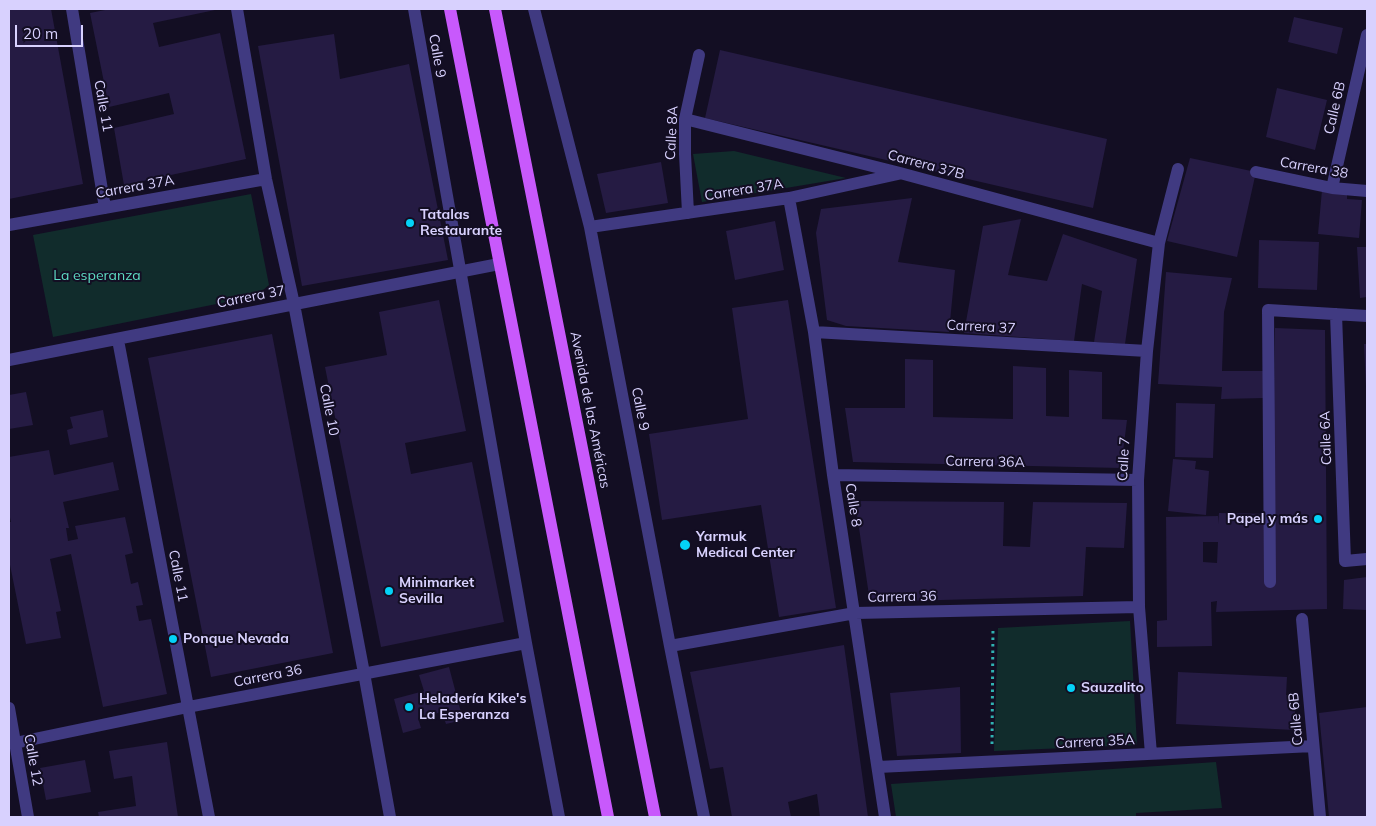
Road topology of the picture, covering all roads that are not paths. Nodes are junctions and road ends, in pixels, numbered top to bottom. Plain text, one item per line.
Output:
1 (72, 9) edge
2 (237, 9) edge
3 (414, 9) edge
4 (450, 9) edge
5 (495, 9) edge
6 (534, 9) edge
7 (1367, 35) edge
8 (699, 55) dead end
9 (685, 119) junction
10 (1178, 169) dead end
11 (1256, 172) dead end
12 (900, 173) junction
13 (266, 179) junction
14 (1332, 188) junction
15 (1367, 191) edge
16 (788, 198) junction
17 (105, 208) junction
18 (688, 213) junction
19 (9, 225) edge
20 (590, 227) junction
21 (1159, 243) junction
22 (499, 264) junction
23 (460, 272) junction
24 (294, 304) junction
25 (1336, 314) junction
26 (1367, 316) edge
27 (814, 332) junction
28 (118, 340) junction
29 (1147, 351) junction
30 (9, 360) edge
31 (833, 475) junction
32 (1138, 480) junction
33 (1367, 559) edge
34 (1270, 582) dead end
35 (1138, 607) junction
36 (855, 613) junction
37 (1302, 619) dead end
38 (526, 643) junction
39 (670, 646) junction
40 (364, 674) junction
41 (188, 706) junction
42 (9, 708) edge
43 (15, 743) junction
44 (1313, 746) junction
45 (1151, 754) junction
46 (878, 767) junction
47 (28, 817) edge
48 (209, 817) edge
49 (390, 817) edge
50 (559, 817) edge
51 (608, 817) edge
52 (654, 817) edge
53 (704, 817) edge
54 (885, 817) edge
55 (1320, 817) edge

1 - 17 street, Calle 11
2 - 13 street, Calle 10
3 - 23 street, Calle 9
4 - 22 main road
5 - 52 main road, Avenida de las Américas
6 - 20 street, Calle 9
7 - 14 street, Calle 6B
8 - 9 street, Calle 8A
9 - 12 street, Carrera 37B
9 - 18 street, Calle 8A
10 - 21 street, Calle 7
11 - 14 street, Carrera 38
12 - 16 street, Carrera 37A
12 - 21 street, Carrera 37B
13 - 17 street, Carrera 37A
13 - 24 street, Calle 10
14 - 15 street, Carrera 38
16 - 18 street, Carrera 37A
16 - 27 street, Calle 8
17 - 19 street, Carrera 37A
18 - 20 street, Carrera 37A
20 - 39 street, Calle 9
21 - 29 street, Calle 7
22 - 23 street, Carrera 37
22 - 51 main road
23 - 24 street, Carrera 37
23 - 38 street, Calle 9
24 - 28 street, Carrera 37
24 - 40 street, Calle 10
25 - 26 street
25 - 33 street, Calle 6A
25 - 34 street
27 - 29 street, Carrera 37
27 - 31 street, Calle 8
28 - 30 street, Carrera 37
28 - 41 street, Calle 11
29 - 32 street, Calle 7
31 - 32 street, Carrera 36A
31 - 36 street, Calle 8
32 - 35 street, Calle 7
35 - 36 street, Carrera 36
35 - 45 street, Calle 7
36 - 39 street, Carrera 36
36 - 46 street, Calle 8
37 - 44 street, Calle 6B
38 - 40 street, Carrera 36
38 - 50 street, Calle 9
39 - 53 street, Calle 9
40 - 41 street, Carrera 36
40 - 49 street, Calle 10
41 - 43 street, Carrera 36
41 - 48 street, Calle 11
42 - 43 street, Calle 12
43 - 47 street, Calle 12
44 - 45 street, Carrera 35A
44 - 55 street, Calle 6B
45 - 46 street, Carrera 35A
46 - 54 street, Calle 8

